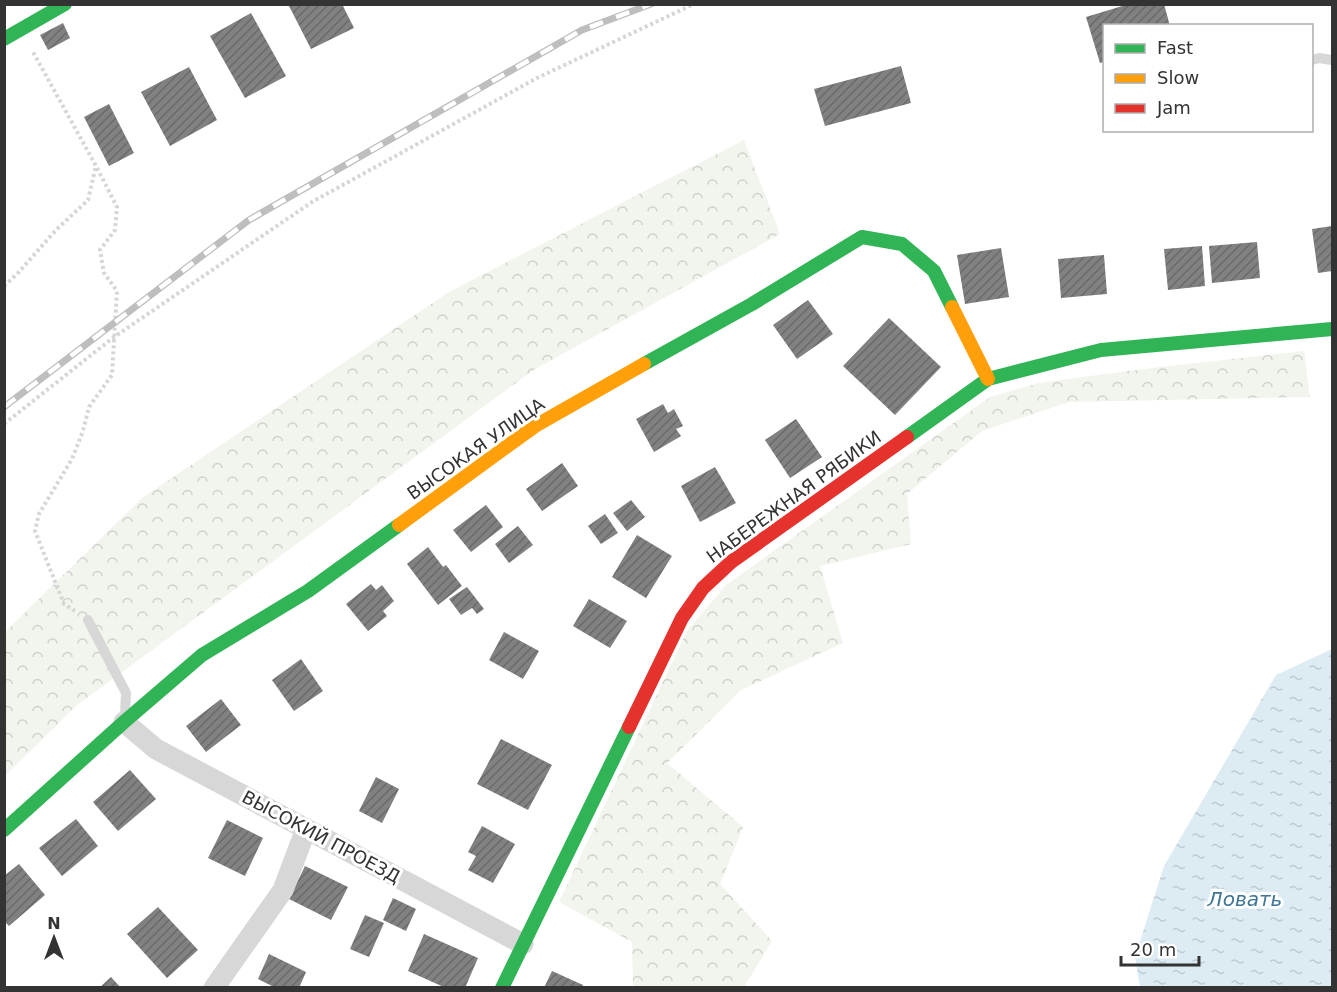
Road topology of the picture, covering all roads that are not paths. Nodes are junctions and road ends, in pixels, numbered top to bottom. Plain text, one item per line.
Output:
1 (65, 4) edge
2 (4, 39) edge
3 (1313, 60) edge
4 (1332, 60) edge
5 (1332, 328) edge
6 (988, 379) junction
7 (88, 620) road end
8 (124, 722) junction
9 (306, 829) junction
10 (4, 830) edge
11 (523, 944) junction
12 (214, 987) edge
13 (502, 987) edge

1 - 2 street
3 - 4 lane
5 - 6 street, НАБЕРЕЖНАЯ РЯБИКИ
6 - 8 street, ВЫСОКАЯ УЛИЦА
6 - 11 street, НАБЕРЕЖНАЯ РЯБИКИ
7 - 8 lane
8 - 9 street, ВЫСОКИЙ ПРОЕЗД
8 - 10 street, ВЫСОКАЯ УЛИЦА
9 - 11 street, ВЫСОКИЙ ПРОЕЗД
9 - 12 street
11 - 13 street, НАБЕРЕЖНАЯ РЯБИКИ

